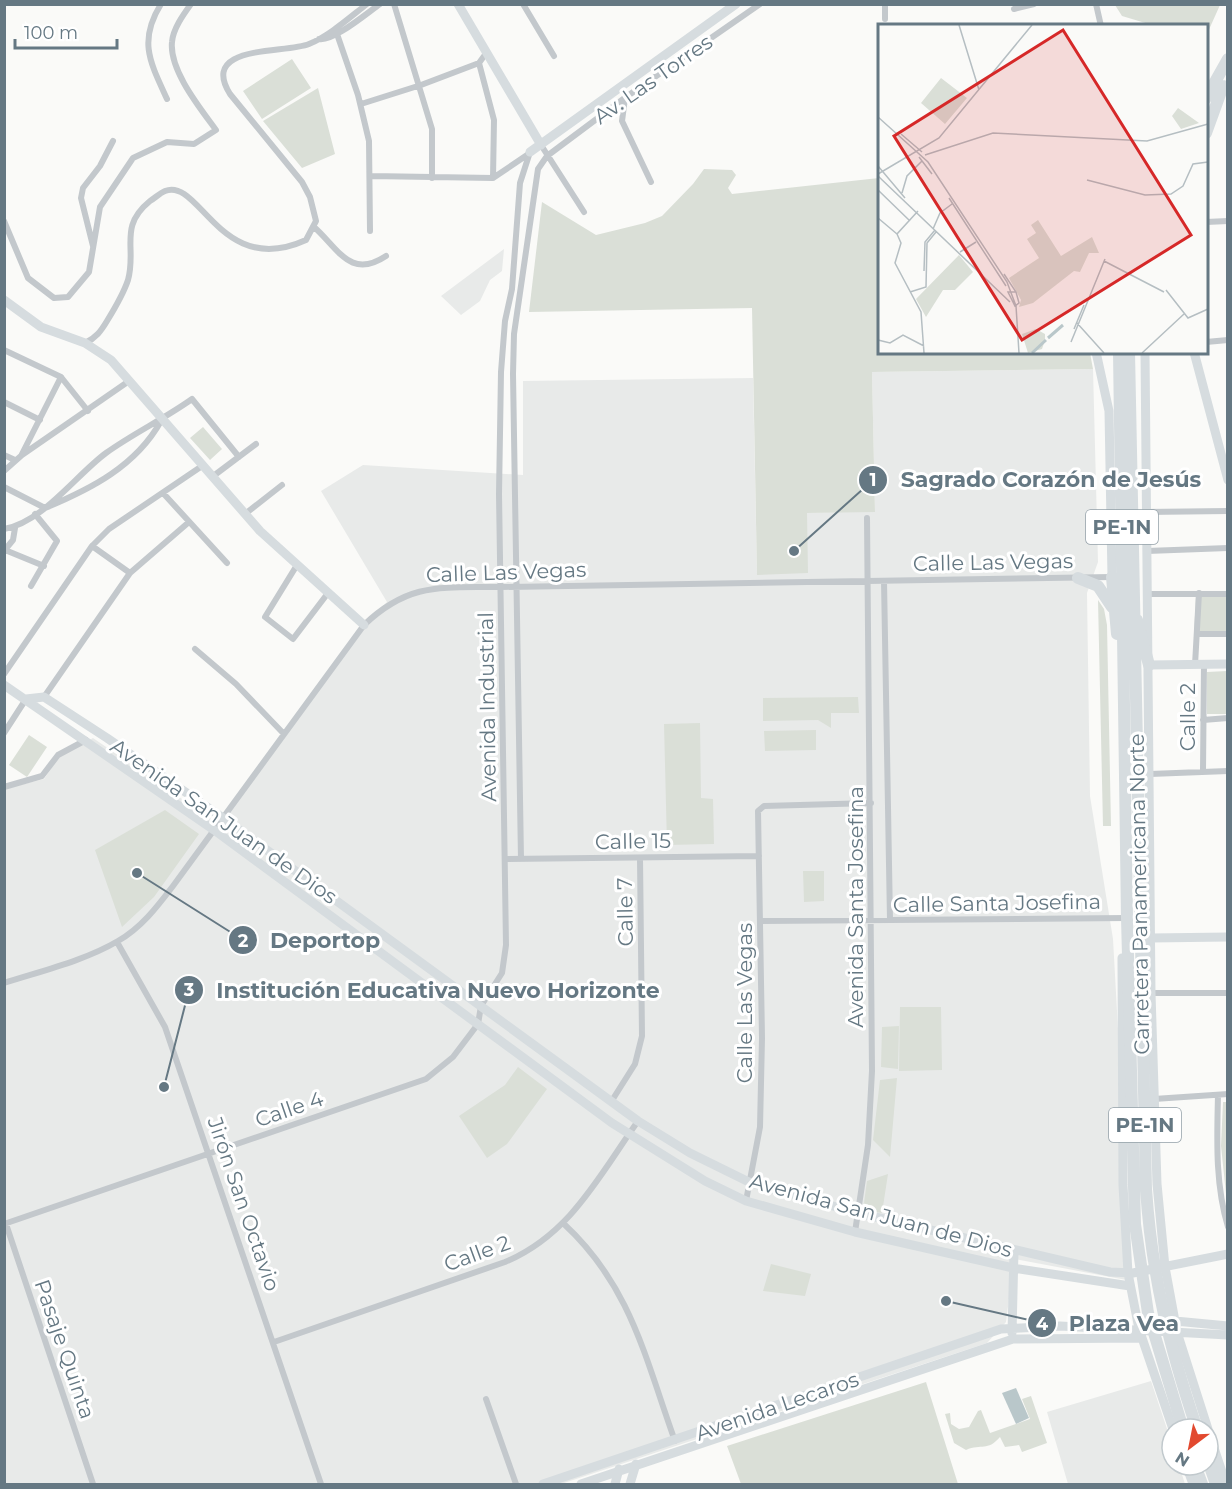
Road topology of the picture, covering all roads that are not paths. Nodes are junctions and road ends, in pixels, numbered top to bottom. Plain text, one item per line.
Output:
1 (161, 4) edge
2 (191, 4) edge
3 (367, 4) edge
4 (380, 4) edge
5 (394, 4) edge
6 (458, 4) edge
7 (523, 4) edge
8 (736, 4) edge
9 (760, 4) edge
10 (885, 4) edge
11 (1034, 4) edge
12 (1096, 4) edge
13 (1014, 9) dead end
14 (885, 19) dead end
15 (1101, 24) edge
16 (337, 34) junction
17 (319, 39) junction
18 (487, 51) junction
19 (554, 56) dead end
20 (1227, 59) edge
21 (479, 63) junction
22 (1225, 81) edge
23 (421, 85) junction
24 (1208, 94) edge
25 (626, 97) junction
26 (167, 99) dead end
27 (361, 104) junction
28 (1208, 113) edge
29 (1208, 128) edge
30 (113, 141) dead end
31 (541, 145) junction
32 (530, 152) junction
33 (547, 156) junction
34 (371, 176) junction
35 (432, 178) junction
36 (493, 178) junction
37 (651, 182) dead end
38 (584, 212) dead end
39 (4, 221) edge
40 (1227, 221) edge
41 (1208, 222) edge
42 (314, 227) junction
43 (370, 231) dead end
44 (93, 246) junction
45 (386, 256) dead end
46 (5, 303) edge
47 (1227, 340) edge
48 (1208, 342) edge
49 (85, 343) junction
50 (4, 350) edge
51 (1096, 354) edge
52 (1127, 354) edge
53 (1145, 354) edge
54 (1195, 354) edge
55 (61, 377) junction
56 (129, 381) junction
57 (4, 402) edge
58 (88, 411) junction
59 (40, 420) junction
60 (161, 421) junction
61 (256, 444) dead end
62 (4, 455) edge
63 (22, 455) junction
64 (239, 457) junction
65 (15, 460) junction
66 (202, 466) junction
67 (4, 471) edge
68 (212, 477) junction
69 (1227, 480) edge
70 (282, 485) dead end
71 (4, 487) edge
72 (163, 493) junction
73 (45, 508) junction
74 (1144, 512) junction
75 (1227, 512) edge
76 (35, 514) junction
77 (245, 514) junction
78 (867, 518) dead end
79 (189, 522) junction
80 (15, 528) junction
81 (4, 529) edge
82 (92, 546) junction
83 (1227, 548) edge
84 (5, 551) edge
85 (1147, 551) junction
86 (227, 563) dead end
87 (297, 565) junction
88 (44, 566) junction
89 (130, 573) junction
90 (1112, 577) junction
91 (1078, 578) junction
92 (868, 581) junction
93 (884, 581) junction
94 (31, 586) dead end
95 (502, 587) junction
96 (515, 587) junction
97 (327, 592) junction
98 (1199, 593) junction
99 (1148, 594) junction
100 (1227, 594) edge
101 (1133, 607) junction
102 (1115, 617) junction
103 (364, 625) junction
104 (1197, 634) junction
105 (1227, 634) edge
106 (195, 649) dead end
107 (1199, 664) junction
108 (1227, 664) edge
109 (1149, 665) junction
110 (4, 674) edge
111 (4, 685) edge
112 (44, 697) junction
113 (26, 699) junction
114 (1125, 700) junction
115 (1227, 718) edge
116 (1203, 720) junction
117 (4, 733) edge
118 (284, 734) junction
119 (87, 740) junction
120 (1203, 771) junction
121 (1227, 771) edge
122 (1150, 774) junction
123 (4, 787) edge
124 (871, 803) junction
125 (223, 818) junction
126 (214, 830) junction
127 (759, 856) junction
128 (640, 858) junction
129 (521, 859) junction
130 (506, 860) junction
131 (890, 920) junction
132 (760, 921) junction
133 (872, 921) junction
134 (1127, 923) junction
135 (1227, 937) edge
136 (1151, 938) junction
137 (117, 942) junction
138 (1122, 958) joint
139 (4, 983) edge
140 (1151, 993) junction
141 (1227, 993) edge
142 (481, 1006) junction
143 (477, 1024) junction
144 (1227, 1094) edge
145 (1218, 1095) junction
146 (1154, 1099) junction
147 (611, 1102) junction
148 (621, 1109) junction
149 (638, 1121) junction
150 (612, 1123) junction
151 (628, 1134) junction
152 (209, 1153) junction
153 (751, 1183) junction
154 (746, 1200) junction
155 (858, 1213) junction
156 (5, 1224) edge
157 (564, 1224) junction
158 (1227, 1227) edge
159 (855, 1232) junction
160 (1014, 1251) junction
161 (1227, 1254) edge
162 (1163, 1267) junction
163 (1013, 1268) junction
164 (1130, 1273) junction
165 (1130, 1286) junction
166 (1175, 1321) junction
167 (1227, 1326) edge
168 (1011, 1327) junction
169 (1142, 1332) junction
170 (1174, 1332) junction
171 (1227, 1335) edge
172 (1013, 1339) junction
173 (274, 1342) junction
174 (486, 1399) dead end
175 (1169, 1417) edge
176 (1179, 1417) edge
177 (1193, 1417) edge
178 (1203, 1417) edge
179 (675, 1440) junction
180 (638, 1453) junction
181 (622, 1458) junction
182 (635, 1466) junction
183 (1220, 1467) edge
184 (618, 1472) junction
185 (93, 1485) edge
186 (321, 1485) edge
187 (516, 1485) edge
188 (543, 1485) edge
189 (581, 1485) edge
190 (615, 1485) edge
191 (630, 1485) edge
192 (1226, 1485) edge

1 - 26 street
2 - 44 street
3 - 17 street
4 - 16 street
5 - 23 street
6 - 18 main road
7 - 19 street
8 - 31 main road, Av. Las Torres
9 - 25 street, Av. Las Torres
10 - 14 street
11 - 13 street
12 - 15 street
16 - 17 street
16 - 27 street
17 - 42 street
18 - 21 street
18 - 31 main road
20 - 24 highway
21 - 23 street
21 - 36 street
22 - 28 highway
22 - 29 highway
23 - 27 street
23 - 35 street
25 - 33 street, Av. Las Torres
25 - 37 street
27 - 34 street
30 - 44 street
31 - 32 main road, Av. Las Torres
31 - 33 street
32 - 36 street
32 - 95 street, Avenida Industrial
33 - 38 street
33 - 96 street
34 - 35 street
34 - 43 street
35 - 36 street
39 - 44 street
40 - 41 street
42 - 45 street
42 - 49 street
46 - 49 main road
47 - 48 street
49 - 56 main road
50 - 55 street
51 - 90 main road
52 - 101 highway, Carretera Panamericana Norte / PE-1N
52 - 114 highway, Carretera Panamericana Norte / PE-1N
53 - 74 main road
54 - 69 main road
55 - 58 street
55 - 59 street
56 - 58 street
56 - 60 main road
57 - 59 street
58 - 63 street
59 - 63 street
60 - 64 street
60 - 66 main road
60 - 73 street
60 - 73 street
61 - 64 street
62 - 65 street
63 - 65 street
64 - 68 street
65 - 67 street
66 - 68 main road
66 - 72 street
68 - 77 main road
70 - 77 street
71 - 73 street
72 - 79 street
72 - 82 street
73 - 76 street
74 - 75 street
74 - 85 main road
76 - 80 street
76 - 88 street
77 - 87 main road
78 - 92 street, Avenida Santa Josefina
79 - 86 street
79 - 89 street
80 - 81 street
80 - 84 street
82 - 89 street
82 - 110 street
83 - 85 street
84 - 88 street
85 - 99 main road
87 - 97 main road
87 - 97 street
88 - 94 street
89 - 112 street
90 - 91 street, Calle Las Vegas
90 - 102 highway
91 - 93 street, Calle Las Vegas
91 - 102 highway
92 - 93 street, Calle Las Vegas
92 - 96 street, Calle Las Vegas
92 - 124 street, Avenida Santa Josefina
93 - 131 street, Avenida Santa Josefina
95 - 96 street, Calle Las Vegas
95 - 103 street, Calle Las Vegas
95 - 130 street, Avenida Industrial
96 - 129 street
97 - 103 main road
98 - 99 street
98 - 100 street
98 - 104 street, Calle 2
99 - 109 main road
101 - 109 highway
101 - 177 highway, Carretera Panamericana Norte / PE-1N
102 - 114 highway
103 - 118 street, Calle Las Vegas
104 - 105 street
104 - 107 street, Calle 2
106 - 118 street
107 - 108 main road
107 - 109 main road
107 - 116 street, Calle 2
109 - 122 main road
111 - 113 main road, Avenida San Juan de Dios
112 - 113 main road
112 - 125 main road, Avenida San Juan de Dios
113 - 117 street
113 - 119 main road, Avenida San Juan de Dios
114 - 134 highway, Carretera Panamericana Norte / PE-1N
115 - 116 street
116 - 120 street, Calle 2
118 - 125 street, Calle Las Vegas
119 - 123 street
119 - 126 main road, Avenida San Juan de Dios
120 - 121 street
120 - 122 street
122 - 136 main road
124 - 127 street, Calle Las Vegas
124 - 133 street, Avenida Santa Josefina
125 - 126 street, Calle Las Vegas
125 - 142 main road, Avenida San Juan de Dios
126 - 137 street, Calle Las Vegas
126 - 143 main road, Avenida San Juan de Dios
127 - 128 street, Calle 15
127 - 132 street, Calle Las Vegas
128 - 129 street, Calle 15
128 - 147 street, Calle 7
129 - 130 street, Calle 15
130 - 142 street, Avenida Industrial
131 - 133 street, Calle Santa Josefina
131 - 134 street, Calle Santa Josefina
132 - 133 street, Calle Santa Josefina
132 - 153 street, Calle Las Vegas
133 - 155 street, Avenida Santa Josefina
134 - 138 highway
134 - 176 highway, Carretera Panamericana Norte / PE-1N
135 - 136 main road
136 - 140 main road
137 - 139 street, Calle Las Vegas
137 - 152 street, Jirón San Octavio
138 - 164 main road
140 - 141 street
140 - 146 main road
142 - 143 street, Calle 4
142 - 147 main road, Avenida San Juan de Dios
143 - 150 main road, Avenida San Juan de Dios
143 - 152 street, Calle 4
144 - 145 street
145 - 146 street
145 - 158 street
146 - 162 main road
147 - 148 main road, Avenida San Juan de Dios
148 - 149 main road, Avenida San Juan de Dios
148 - 150 main road
149 - 151 street, Calle 2
149 - 153 main road, Avenida San Juan de Dios
150 - 151 main road, Avenida San Juan de Dios
151 - 154 main road, Avenida San Juan de Dios
151 - 157 street, Calle 2
152 - 156 street, Calle 4
152 - 173 street, Jirón San Octavio
153 - 154 street, Calle Las Vegas
153 - 155 main road, Avenida San Juan de Dios
154 - 159 main road, Avenida San Juan de Dios
155 - 159 street, Avenida Santa Josefina
155 - 160 main road, Avenida San Juan de Dios
156 - 185 street, Pasaje Quinta
157 - 173 street, Calle 2
157 - 179 street
159 - 163 main road, Avenida San Juan de Dios
160 - 163 main road
160 - 164 main road, Avenida San Juan de Dios
161 - 162 main road, Avenida San Juan de Dios
162 - 164 main road, Avenida San Juan de Dios
162 - 166 main road
163 - 165 main road, Avenida San Juan de Dios
163 - 168 main road
164 - 165 main road
165 - 169 main road
166 - 167 main road
166 - 170 main road
168 - 169 main road, Avenida Lecaros
168 - 172 main road
168 - 179 main road, Avenida Lecaros
169 - 170 main road, Avenida Lecaros
169 - 172 main road, Avenida Lecaros
169 - 175 main road
170 - 171 main road, Avenida Lecaros
170 - 178 main road
172 - 182 main road, Avenida Lecaros
173 - 186 street, Jirón San Octavio
174 - 187 street
179 - 180 main road, Avenida Lecaros
180 - 181 main road, Avenida Lecaros
180 - 182 main road
181 - 184 main road
181 - 188 main road, Avenida Lecaros
182 - 184 main road, Avenida Lecaros
182 - 191 main road
183 - 192 main road
184 - 189 main road, Avenida Lecaros
184 - 190 main road

